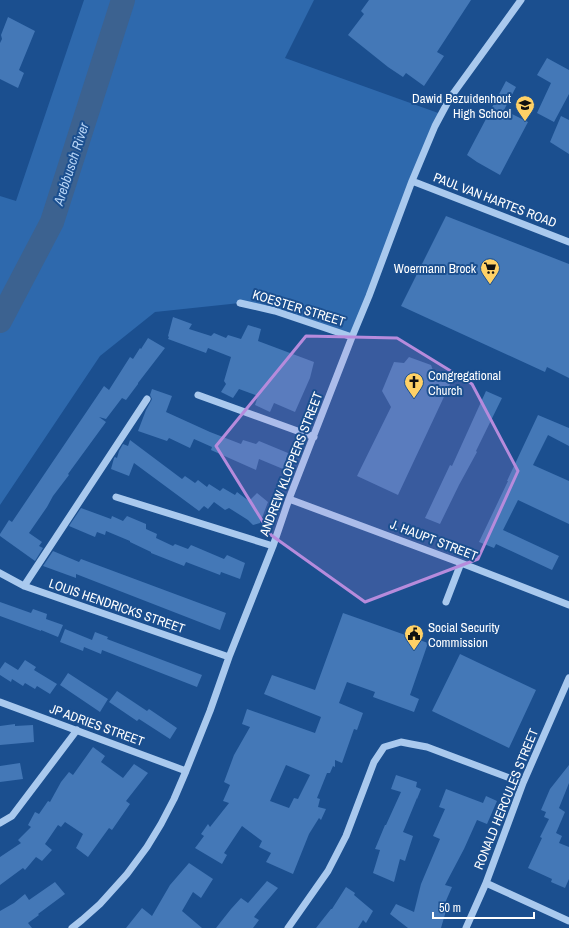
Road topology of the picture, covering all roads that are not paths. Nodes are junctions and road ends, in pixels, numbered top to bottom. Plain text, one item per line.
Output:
1 (521, 0) edge
2 (412, 181) junction
3 (569, 242) edge
4 (240, 303) dead end
5 (352, 337) junction
6 (198, 394) dead end
7 (147, 399) dead end
8 (314, 437) junction
9 (116, 497) dead end
10 (290, 499) junction
11 (273, 546) junction
12 (461, 563) junction
13 (0, 573) edge
14 (24, 586) junction
15 (446, 602) dead end
16 (569, 605) edge
17 (229, 657) junction
18 (569, 678) edge
19 (0, 702) edge
20 (77, 730) junction
21 (186, 771) junction
22 (523, 783) junction
23 (0, 823) edge
24 (486, 883) junction
25 (569, 921) edge
26 (72, 928) edge
27 (288, 928) edge
28 (466, 928) edge

1 - 2 street, ANDREW KLOPPERS STREET
2 - 3 street, PAUL VAN HARTES ROAD
2 - 5 street, ANDREW KLOPPERS STREET
4 - 5 street, KOESTER STREET
5 - 8 street, ANDREW KLOPPERS STREET
6 - 8 street
7 - 14 street
8 - 10 street, ANDREW KLOPPERS STREET
9 - 11 street
10 - 11 street, ANDREW KLOPPERS STREET
10 - 12 street, J. HAUPT STREET
11 - 17 street, ANDREW KLOPPERS STREET
12 - 15 street
12 - 16 street, J. HAUPT STREET
13 - 14 street, LOUIS HENDRICKS STREET
14 - 17 street, LOUIS HENDRICKS STREET
17 - 21 street, ANDREW KLOPPERS STREET
18 - 22 street, RONALD HERCULES STREET
19 - 20 street, JP ADRIES STREET
20 - 21 street, JP ADRIES STREET
20 - 23 street
21 - 26 street, ANDREW KLOPPERS STREET
22 - 24 street, RONALD HERCULES STREET
22 - 27 street
24 - 25 street
24 - 28 street, RONALD HERCULES STREET

